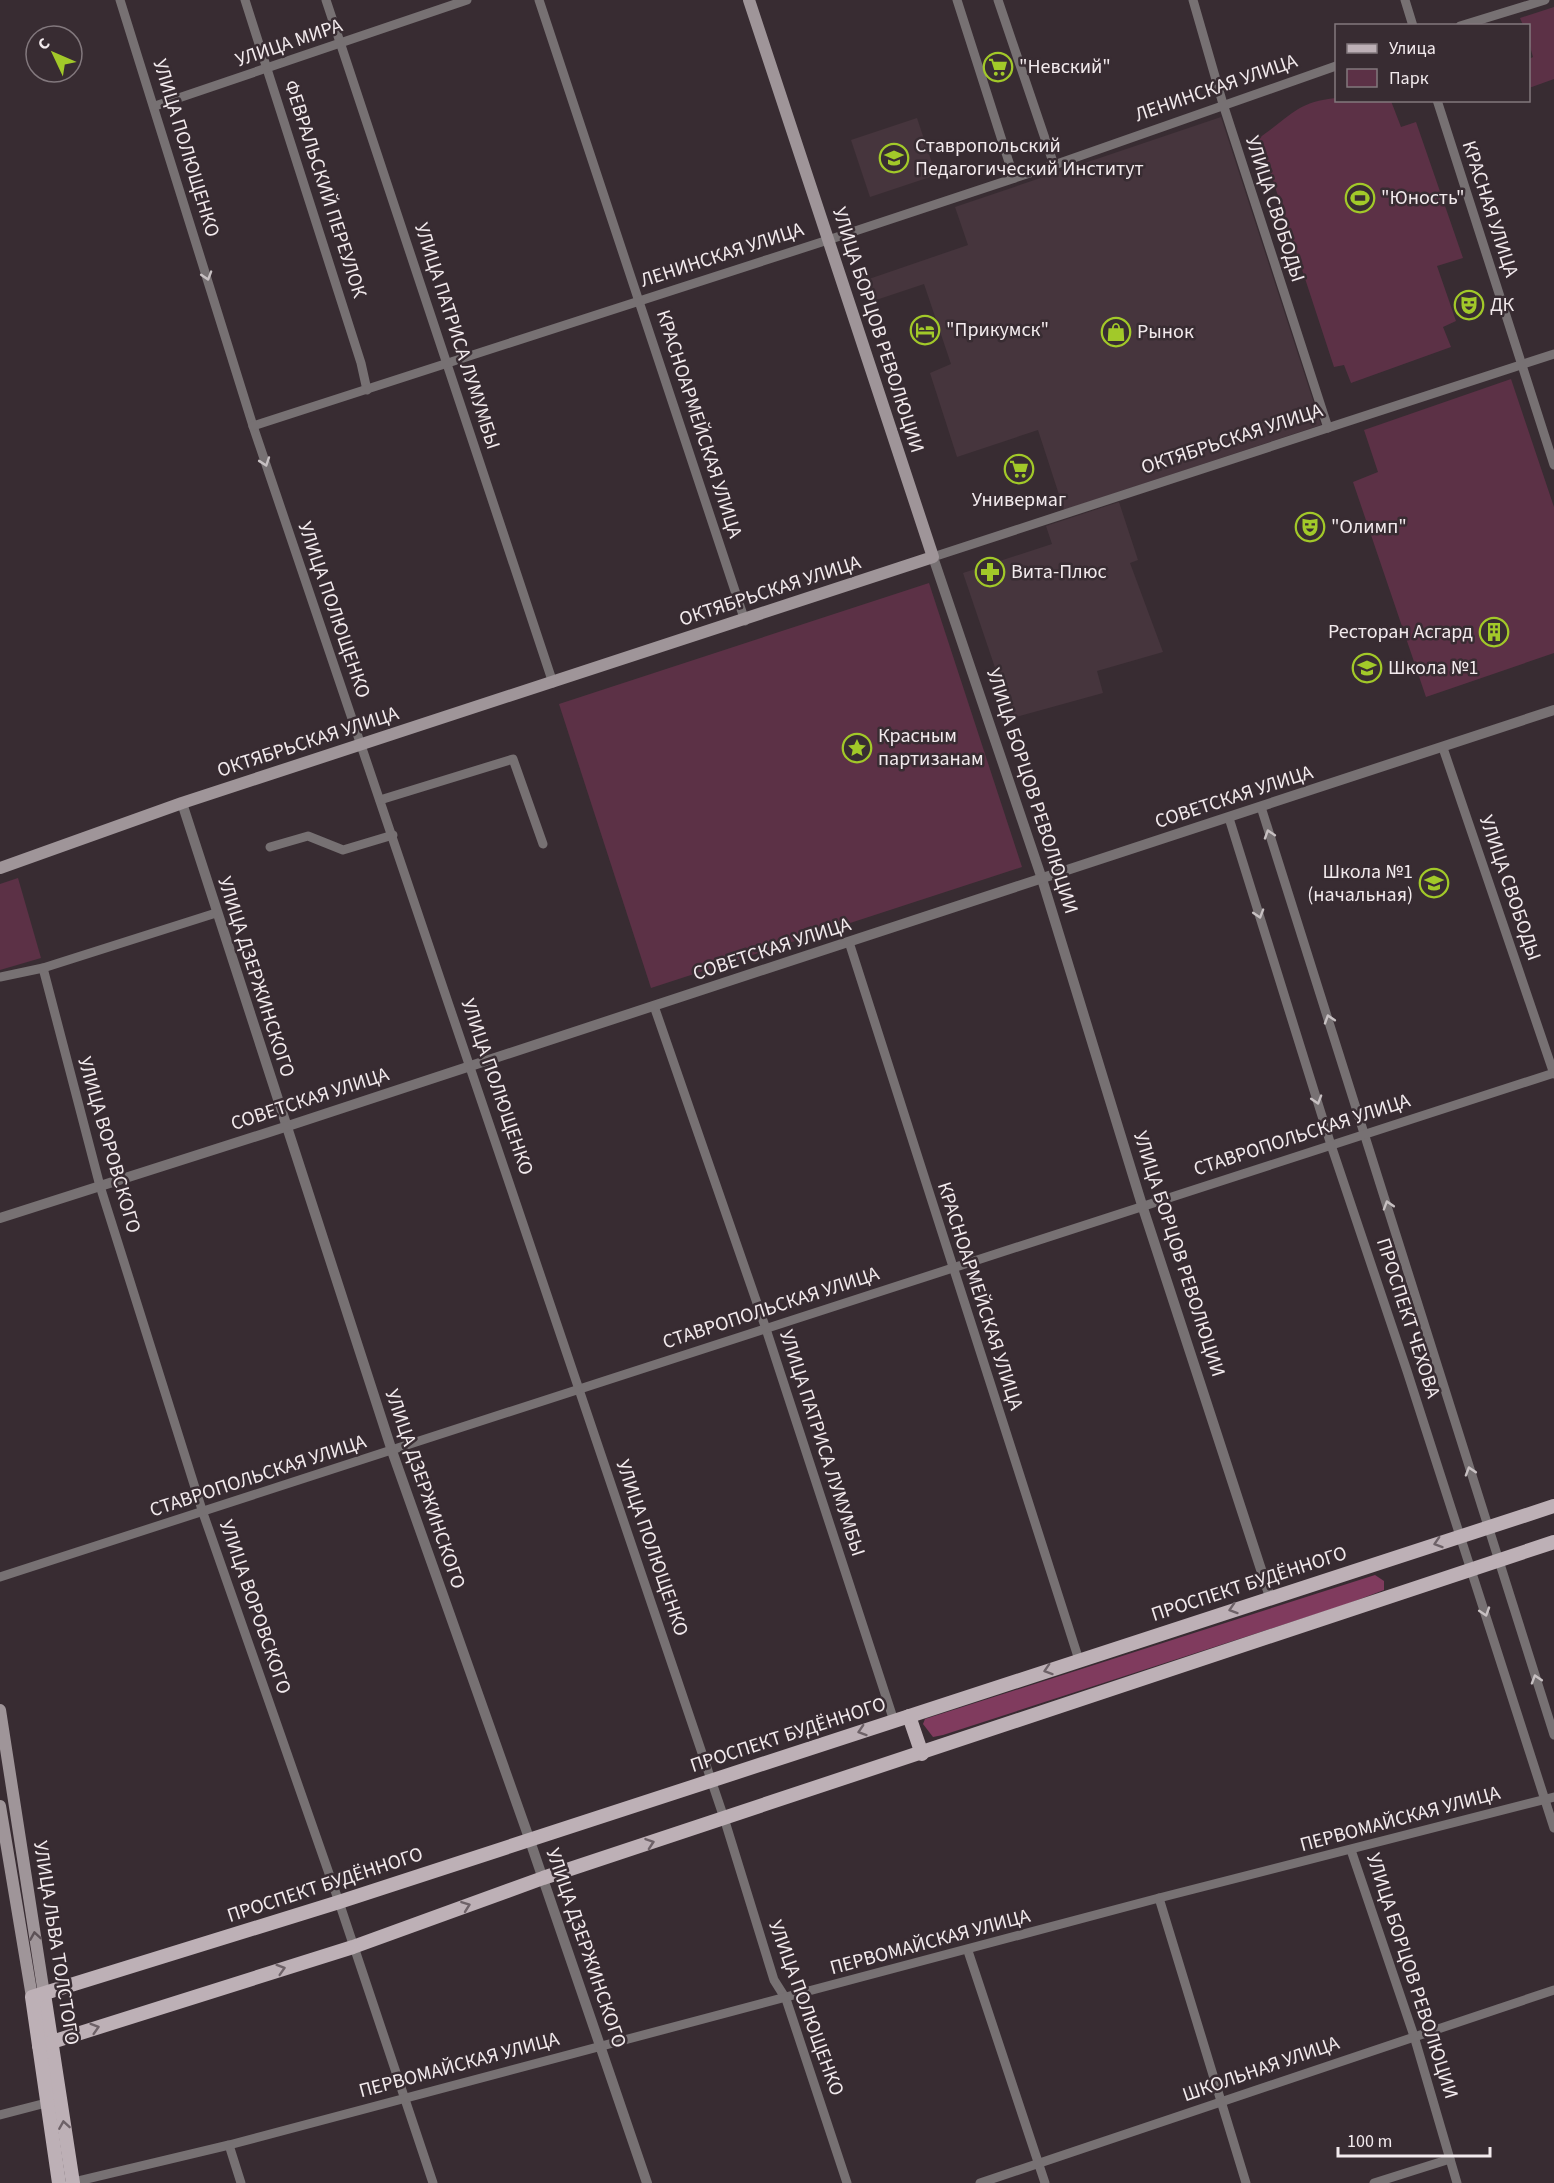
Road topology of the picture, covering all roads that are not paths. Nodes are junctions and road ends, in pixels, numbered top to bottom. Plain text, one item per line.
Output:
1 (120, 0) edge
2 (245, 0) edge
3 (326, 0) edge
4 (467, 0) edge
5 (539, 0) edge
6 (749, 0) edge
7 (957, 0) edge
8 (998, 0) edge
9 (1193, 0) edge
10 (1405, 0) edge
11 (1545, 0) edge
12 (1412, 24) edge
13 (1467, 24) edge
14 (341, 44) junction
15 (1335, 66) edge
16 (268, 69) junction
17 (1438, 102) edge
18 (1223, 104) junction
19 (155, 106) junction
20 (1054, 165) junction
21 (1014, 178) junction
22 (828, 240) junction
23 (639, 301) junction
24 (1554, 354) edge
25 (448, 364) junction
26 (1521, 365) junction
27 (367, 390) junction
28 (253, 426) junction
29 (1328, 428) junction
30 (1554, 465) edge
31 (933, 557) junction
32 (745, 621) junction
33 (553, 683) junction
34 (1554, 710) edge
35 (361, 745) junction
36 (1443, 747) junction
37 (380, 800) junction
38 (182, 803) junction
39 (1261, 807) junction
40 (1229, 818) junction
41 (393, 835) junction
42 (543, 844) dead end
43 (270, 847) dead end
44 (0, 868) edge
45 (1042, 879) junction
46 (216, 913) junction
47 (849, 942) junction
48 (43, 968) junction
49 (0, 977) edge
50 (654, 1006) junction
51 (470, 1065) junction
52 (1554, 1074) edge
53 (285, 1127) junction
54 (1366, 1134) junction
55 (1331, 1145) junction
56 (100, 1186) junction
57 (1142, 1205) junction
58 (0, 1218) edge
59 (951, 1268) junction
60 (766, 1329) junction
61 (580, 1390) junction
62 (392, 1451) junction
63 (1554, 1506) edge
64 (203, 1513) junction
65 (1487, 1527) junction
66 (1460, 1536) junction
67 (1554, 1542) edge
68 (1499, 1560) junction
69 (1471, 1570) junction
70 (0, 1577) edge
71 (1270, 1597) junction
72 (1078, 1660) junction
73 (0, 1710) edge
74 (909, 1716) junction
75 (894, 1721) junction
76 (1554, 1735) edge
77 (922, 1754) junction
78 (711, 1780) junction
79 (1549, 1798) edge
80 (0, 1806) edge
81 (724, 1818) junction
82 (1554, 1828) edge
83 (529, 1838) junction
84 (1351, 1850) junction
85 (5, 1870) edge
86 (543, 1878) junction
87 (1160, 1898) junction
88 (339, 1902) junction
89 (353, 1947) junction
90 (968, 1951) junction
91 (1554, 1990) edge
92 (38, 1996) junction
93 (786, 1999) junction
94 (1414, 2037) junction
95 (45, 2044) junction
96 (600, 2047) junction
97 (403, 2097) junction
98 (1221, 2101) junction
99 (46, 2103) junction
100 (0, 2115) edge
101 (229, 2145) junction
102 (1450, 2159) junction
103 (1038, 2162) junction
104 (69, 2183) edge
105 (241, 2183) edge
106 (433, 2183) edge
107 (647, 2183) edge
108 (848, 2183) edge
109 (980, 2183) edge
110 (1045, 2183) edge
111 (1246, 2183) edge
112 (1374, 2183) edge
113 (1457, 2183) edge

1 - 19 street, УЛИЦА ПОЛЮЩЕНКО
2 - 16 street, ФЕВРАЛЬСКИЙ ПЕРЕУЛОК
3 - 14 street, УЛИЦА ПАТРИСА ЛУМУМБЫ
4 - 14 street, УЛИЦА МИРА
5 - 23 street, КРАСНОАРМЕЙСКАЯ УЛИЦА
6 - 22 main road, УЛИЦА БОРЦОВ РЕВОЛЮЦИИ
7 - 21 street
8 - 20 street
9 - 18 street, УЛИЦА СВОБОДЫ
10 - 12 street
11 - 13 street
14 - 16 street, УЛИЦА МИРА
14 - 25 street, УЛИЦА ПАТРИСА ЛУМУМБЫ
15 - 18 street, ЛЕНИНСКАЯ УЛИЦА
16 - 19 street, УЛИЦА МИРА
16 - 27 street, ФЕВРАЛЬСКИЙ ПЕРЕУЛОК
17 - 26 street, КРАСНАЯ УЛИЦА
18 - 20 street, ЛЕНИНСКАЯ УЛИЦА
18 - 29 street, УЛИЦА СВОБОДЫ
19 -> 28 street, УЛИЦА ПОЛЮЩЕНКО
20 - 21 street, ЛЕНИНСКАЯ УЛИЦА
21 - 22 street, ЛЕНИНСКАЯ УЛИЦА
22 - 23 street, ЛЕНИНСКАЯ УЛИЦА
22 - 31 main road, УЛИЦА БОРЦОВ РЕВОЛЮЦИИ
23 - 25 street, ЛЕНИНСКАЯ УЛИЦА
23 - 32 street, КРАСНОАРМЕЙСКАЯ УЛИЦА
24 - 26 street, ОКТЯБРЬСКАЯ УЛИЦА
25 - 27 street, ЛЕНИНСКАЯ УЛИЦА
25 - 33 street, УЛИЦА ПАТРИСА ЛУМУМБЫ
26 - 29 street, ОКТЯБРЬСКАЯ УЛИЦА
26 - 30 street, КРАСНАЯ УЛИЦА
27 - 28 street, ЛЕНИНСКАЯ УЛИЦА
28 -> 35 street, УЛИЦА ПОЛЮЩЕНКО
29 - 31 street, ОКТЯБРЬСКАЯ УЛИЦА
31 - 32 main road, ОКТЯБРЬСКАЯ УЛИЦА
31 - 45 street, УЛИЦА БОРЦОВ РЕВОЛЮЦИИ
32 - 33 main road, ОКТЯБРЬСКАЯ УЛИЦА
33 - 35 main road, ОКТЯБРЬСКАЯ УЛИЦА
34 - 36 street, СОВЕТСКАЯ УЛИЦА
35 - 37 street, УЛИЦА ПОЛЮЩЕНКО
35 - 38 main road, ОКТЯБРЬСКАЯ УЛИЦА
36 - 39 street, СОВЕТСКАЯ УЛИЦА
36 - 52 street, УЛИЦА СВОБОДЫ
37 - 41 street, УЛИЦА ПОЛЮЩЕНКО
37 - 42 street
38 - 44 main road, ОКТЯБРЬСКАЯ УЛИЦА
38 - 46 street, УЛИЦА ДЗЕРЖИНСКОГО
39 - 40 street, СОВЕТСКАЯ УЛИЦА
54 -> 39 street, ПРОСПЕКТ ЧЕХОВА
40 - 45 street, СОВЕТСКАЯ УЛИЦА
40 -> 55 street, ПРОСПЕКТ ЧЕХОВА
41 - 43 street
41 - 51 street, УЛИЦА ПОЛЮЩЕНКО
45 - 47 street, СОВЕТСКАЯ УЛИЦА
45 - 57 street, УЛИЦА БОРЦОВ РЕВОЛЮЦИИ
46 - 48 street
46 - 53 street, УЛИЦА ДЗЕРЖИНСКОГО
47 - 50 street, СОВЕТСКАЯ УЛИЦА
47 - 59 street, КРАСНОАРМЕЙСКАЯ УЛИЦА
48 - 49 street
48 - 56 street, УЛИЦА ВОРОВСКОГО
50 - 51 street, СОВЕТСКАЯ УЛИЦА
50 - 60 street, УЛИЦА ПАТРИСА ЛУМУМБЫ
51 - 53 street, СОВЕТСКАЯ УЛИЦА
51 - 61 street, УЛИЦА ПОЛЮЩЕНКО
52 - 54 street, СТАВРОПОЛЬСКАЯ УЛИЦА
53 - 56 street, СОВЕТСКАЯ УЛИЦА
53 - 62 street, УЛИЦА ДЗЕРЖИНСКОГО
54 - 55 street, СТАВРОПОЛЬСКАЯ УЛИЦА
65 -> 54 street, ПРОСПЕКТ ЧЕХОВА
55 - 57 street, СТАВРОПОЛЬСКАЯ УЛИЦА
55 - 66 street, ПРОСПЕКТ ЧЕХОВА
56 - 58 street, СОВЕТСКАЯ УЛИЦА
56 - 64 street, УЛИЦА ВОРОВСКОГО
57 - 59 street, СТАВРОПОЛЬСКАЯ УЛИЦА
57 - 71 street, УЛИЦА БОРЦОВ РЕВОЛЮЦИИ
59 - 60 street, СТАВРОПОЛЬСКАЯ УЛИЦА
59 - 72 street, КРАСНОАРМЕЙСКАЯ УЛИЦА
60 - 61 street, СТАВРОПОЛЬСКАЯ УЛИЦА
60 - 75 street, УЛИЦА ПАТРИСА ЛУМУМБЫ
61 - 62 street, СТАВРОПОЛЬСКАЯ УЛИЦА
61 - 78 street, УЛИЦА ПОЛЮЩЕНКО
62 - 64 street, СТАВРОПОЛЬСКАЯ УЛИЦА
62 - 83 street, УЛИЦА ДЗЕРЖИНСКОГО
63 - 65 main road, ПРОСПЕКТ БУДЁННОГО
64 - 70 street, СТАВРОПОЛЬСКАЯ УЛИЦА
64 - 88 street, УЛИЦА ВОРОВСКОГО
65 - 66 main road, ПРОСПЕКТ БУДЁННОГО
65 - 68 street, ПРОСПЕКТ ЧЕХОВА
66 - 69 street, ПРОСПЕКТ ЧЕХОВА
66 -> 71 main road, ПРОСПЕКТ БУДЁННОГО
67 - 68 main road
68 - 69 main road
76 -> 68 street, ПРОСПЕКТ ЧЕХОВА
69 - 77 main road
69 -> 79 street, ПРОСПЕКТ ЧЕХОВА
71 -> 72 main road, ПРОСПЕКТ БУДЁННОГО
72 -> 74 main road, ПРОСПЕКТ БУДЁННОГО
92 -> 73 main road, УЛИЦА ЛЬВА ТОЛСТОГО
74 - 75 main road, ПРОСПЕКТ БУДЁННОГО
74 - 77 main road
75 -> 78 main road, ПРОСПЕКТ БУДЁННОГО
77 - 81 main road
78 - 81 street, УЛИЦА ПОЛЮЩЕНКО
78 - 83 main road, ПРОСПЕКТ БУДЁННОГО
79 - 82 street, ПРОСПЕКТ ЧЕХОВА
79 - 84 street, ПЕРВОМАЙСКАЯ УЛИЦА
80 - 85 main road, УЛИЦА ЛЬВА ТОЛСТОГО
86 -> 81 main road
81 - 93 street, УЛИЦА ПОЛЮЩЕНКО
83 - 86 street, УЛИЦА ДЗЕРЖИНСКОГО
83 - 88 main road, ПРОСПЕКТ БУДЁННОГО
84 - 87 street, ПЕРВОМАЙСКАЯ УЛИЦА
84 - 94 street, УЛИЦА БОРЦОВ РЕВОЛЮЦИИ
85 - 92 main road, УЛИЦА ЛЬВА ТОЛСТОГО
89 -> 86 main road
86 - 96 street, УЛИЦА ДЗЕРЖИНСКОГО
87 - 90 street, ПЕРВОМАЙСКАЯ УЛИЦА
87 - 98 street
88 - 89 street, УЛИЦА ВОРОВСКОГО
88 - 92 main road, ПРОСПЕКТ БУДЁННОГО
95 -> 89 main road
89 - 97 street, УЛИЦА ВОРОВСКОГО
90 - 93 street, ПЕРВОМАЙСКАЯ УЛИЦА
90 - 103 street
91 - 94 street, ШКОЛЬНАЯ УЛИЦА
92 - 95 main road, УЛИЦА ЛЬВА ТОЛСТОГО
93 - 96 street, ПЕРВОМАЙСКАЯ УЛИЦА
93 - 108 street, УЛИЦА ПОЛЮЩЕНКО
94 - 98 street, ШКОЛЬНАЯ УЛИЦА
94 - 102 street, УЛИЦА БОРЦОВ РЕВОЛЮЦИИ
95 - 99 main road, УЛИЦА ЛЬВА ТОЛСТОГО
104 -> 95 main road, УЛИЦА ЛЬВА ТОЛСТОГО
96 - 97 street, ПЕРВОМАЙСКАЯ УЛИЦА
96 - 107 street, УЛИЦА ДЗЕРЖИНСКОГО
97 - 101 street, ПЕРВОМАЙСКАЯ УЛИЦА
97 - 106 street, УЛИЦА ВОРОВСКОГО
98 - 103 street, ШКОЛЬНАЯ УЛИЦА
98 - 111 street
99 - 100 street
99 - 104 main road, УЛИЦА ЛЬВА ТОЛСТОГО
101 - 104 street, ПЕРВОМАЙСКАЯ УЛИЦА
101 - 105 street
102 - 112 street
102 - 113 street, УЛИЦА БОРЦОВ РЕВОЛЮЦИИ
103 - 109 street, ШКОЛЬНАЯ УЛИЦА
103 - 110 street

